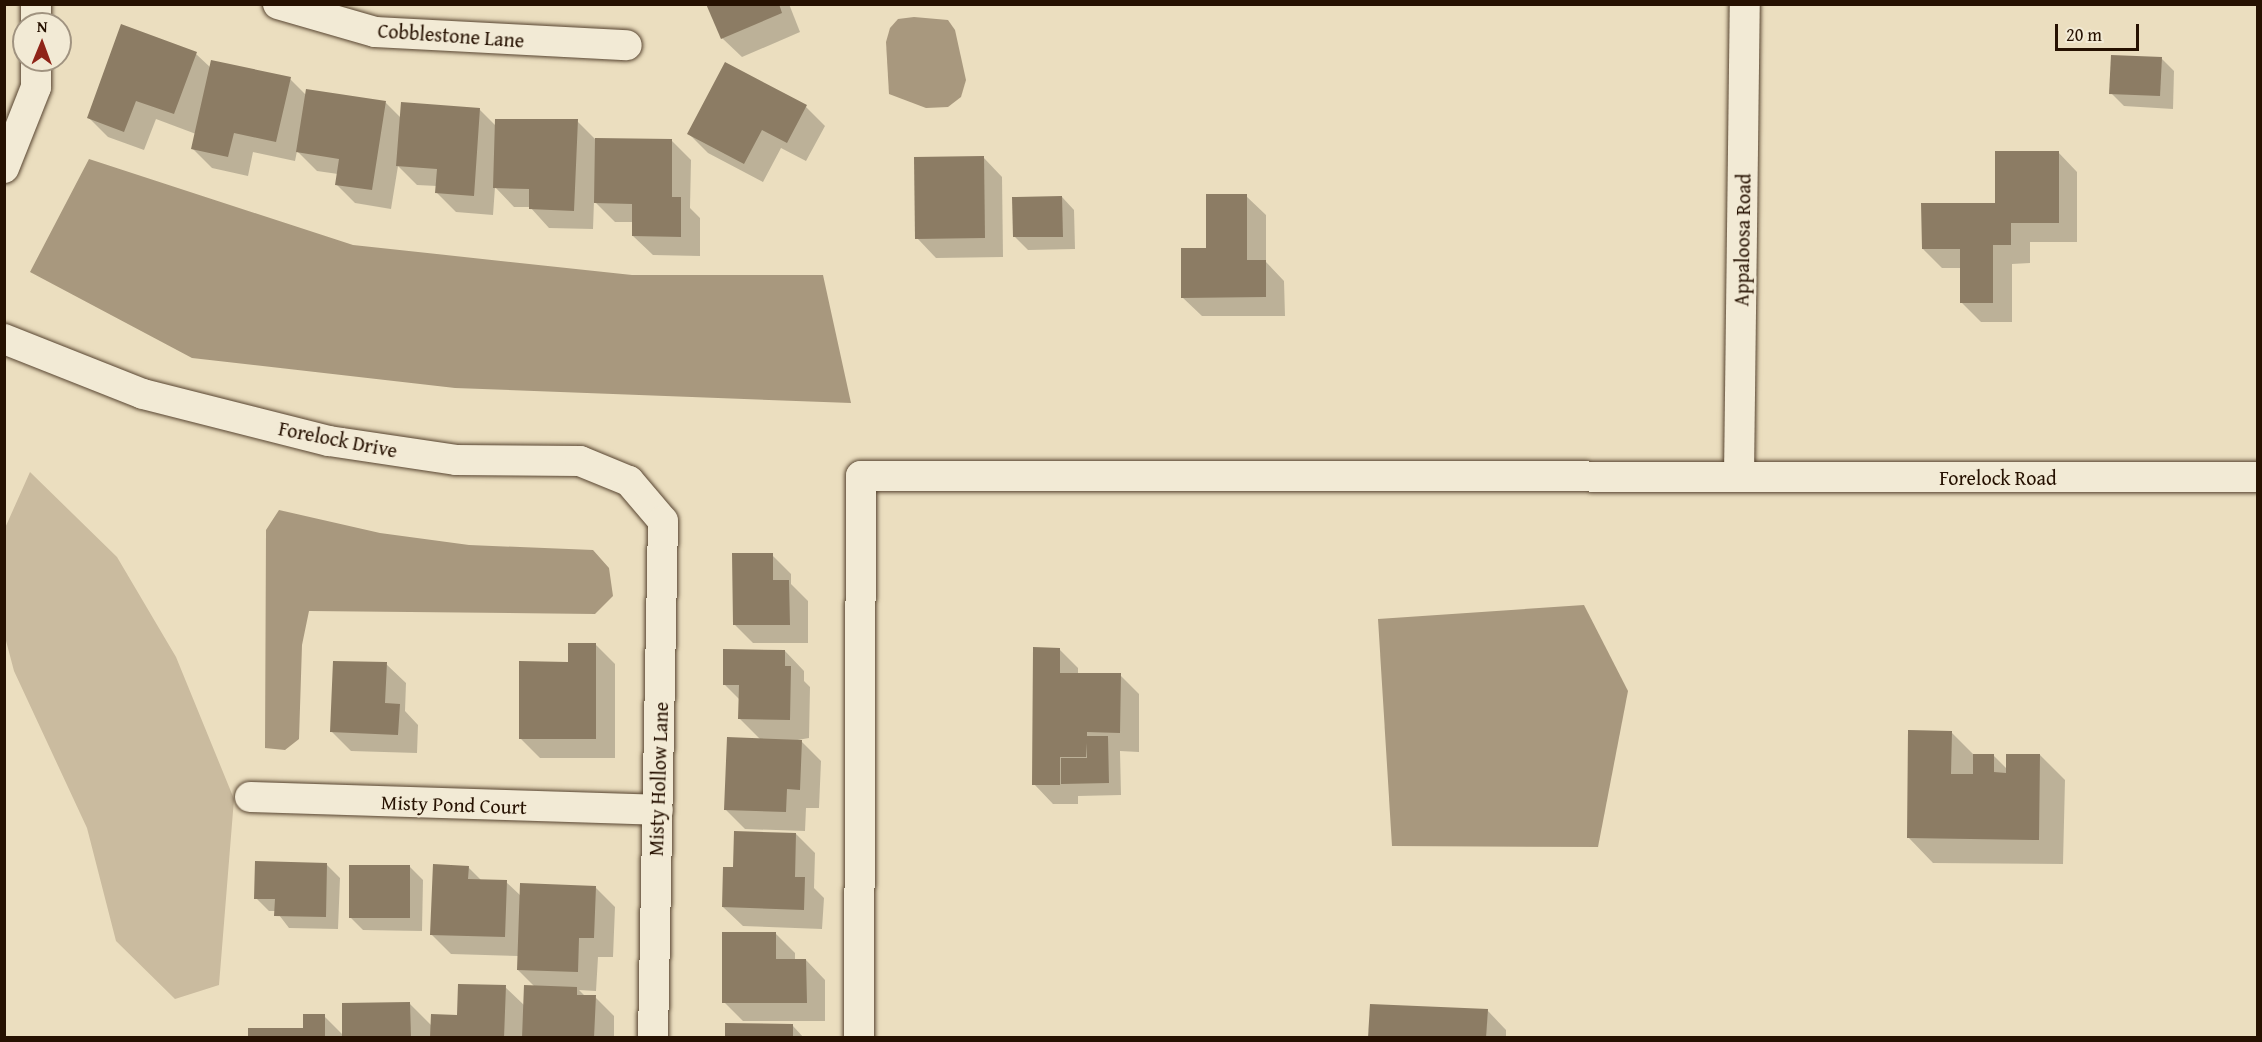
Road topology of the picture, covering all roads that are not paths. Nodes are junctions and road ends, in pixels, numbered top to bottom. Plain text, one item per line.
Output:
1 (278, 4) edge
2 (1745, 4) edge
3 (627, 45) dead end
4 (36, 72) edge
5 (4, 168) edge
6 (4, 339) edge
7 (1739, 476) junction
8 (2258, 477) edge
9 (663, 522) joint
10 (250, 797) dead end
11 (658, 810) junction
12 (653, 1038) edge
13 (859, 1038) edge

1 - 3 street, Cobblestone Lane
2 - 7 street, Appaloosa Road
4 - 5 street
6 - 9 street, Forelock Drive
7 - 8 street, Forelock Road
7 - 13 street, Forelock Road
9 - 11 street, Misty Hollow Lane
10 - 11 street, Misty Pond Court
11 - 12 street, Misty Hollow Lane

